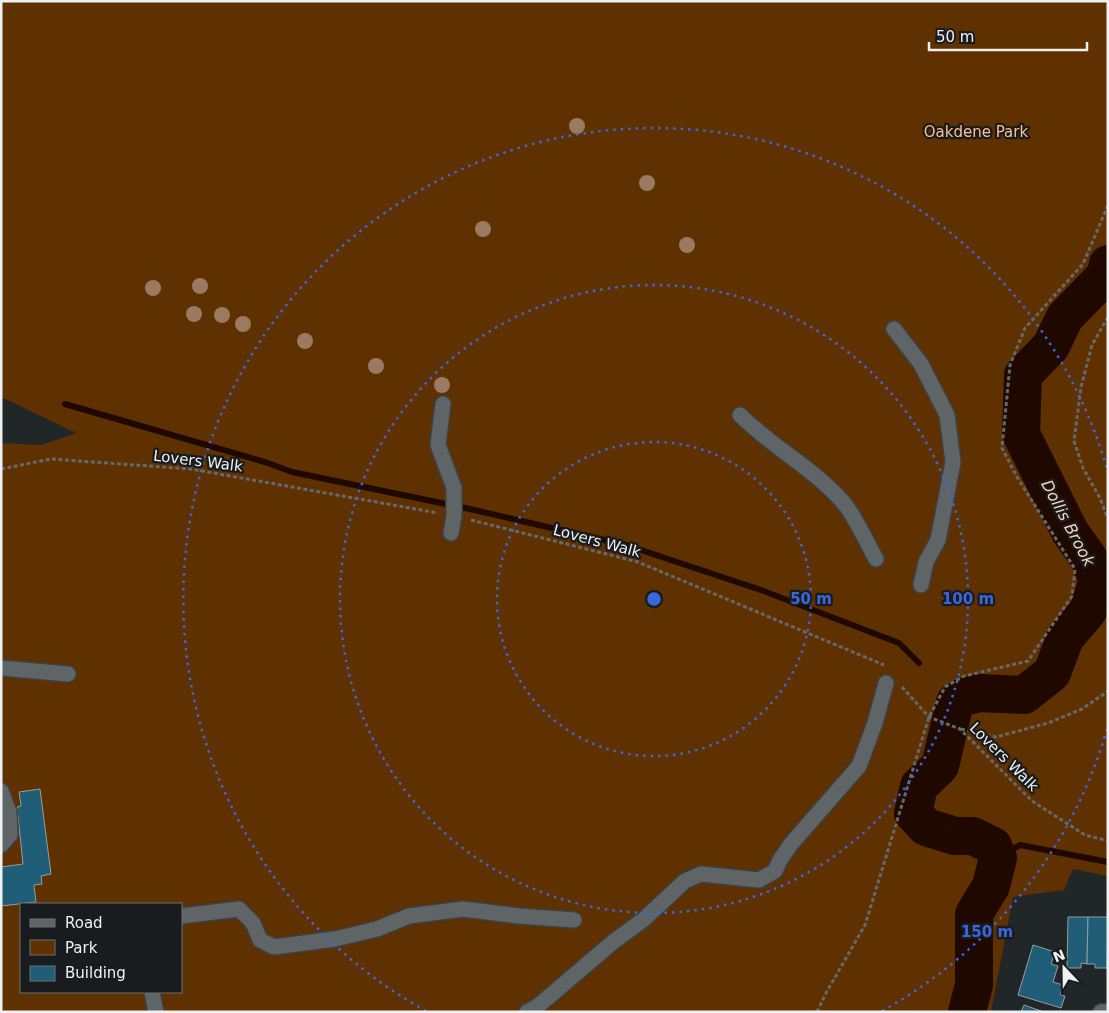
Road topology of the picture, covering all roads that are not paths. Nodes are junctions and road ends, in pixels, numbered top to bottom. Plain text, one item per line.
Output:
1 (894, 330) dead end
2 (443, 404) dead end
3 (740, 415) dead end
4 (451, 533) dead end
5 (876, 559) dead end
6 (921, 585) dead end
7 (1, 668) edge
8 (68, 674) dead end
9 (891, 678) road end
10 (1, 791) edge
11 (1, 845) edge
12 (182, 916) edge
13 (574, 920) dead end
14 (152, 993) edge
15 (156, 1012) edge
16 (528, 1012) edge
17 (1101, 1012) edge
18 (1107, 1012) edge

1 - 6 street
2 - 4 street
3 - 5 street
7 - 8 street
9 - 16 street
10 - 11 street
12 - 13 street
14 - 15 street
17 - 18 street

